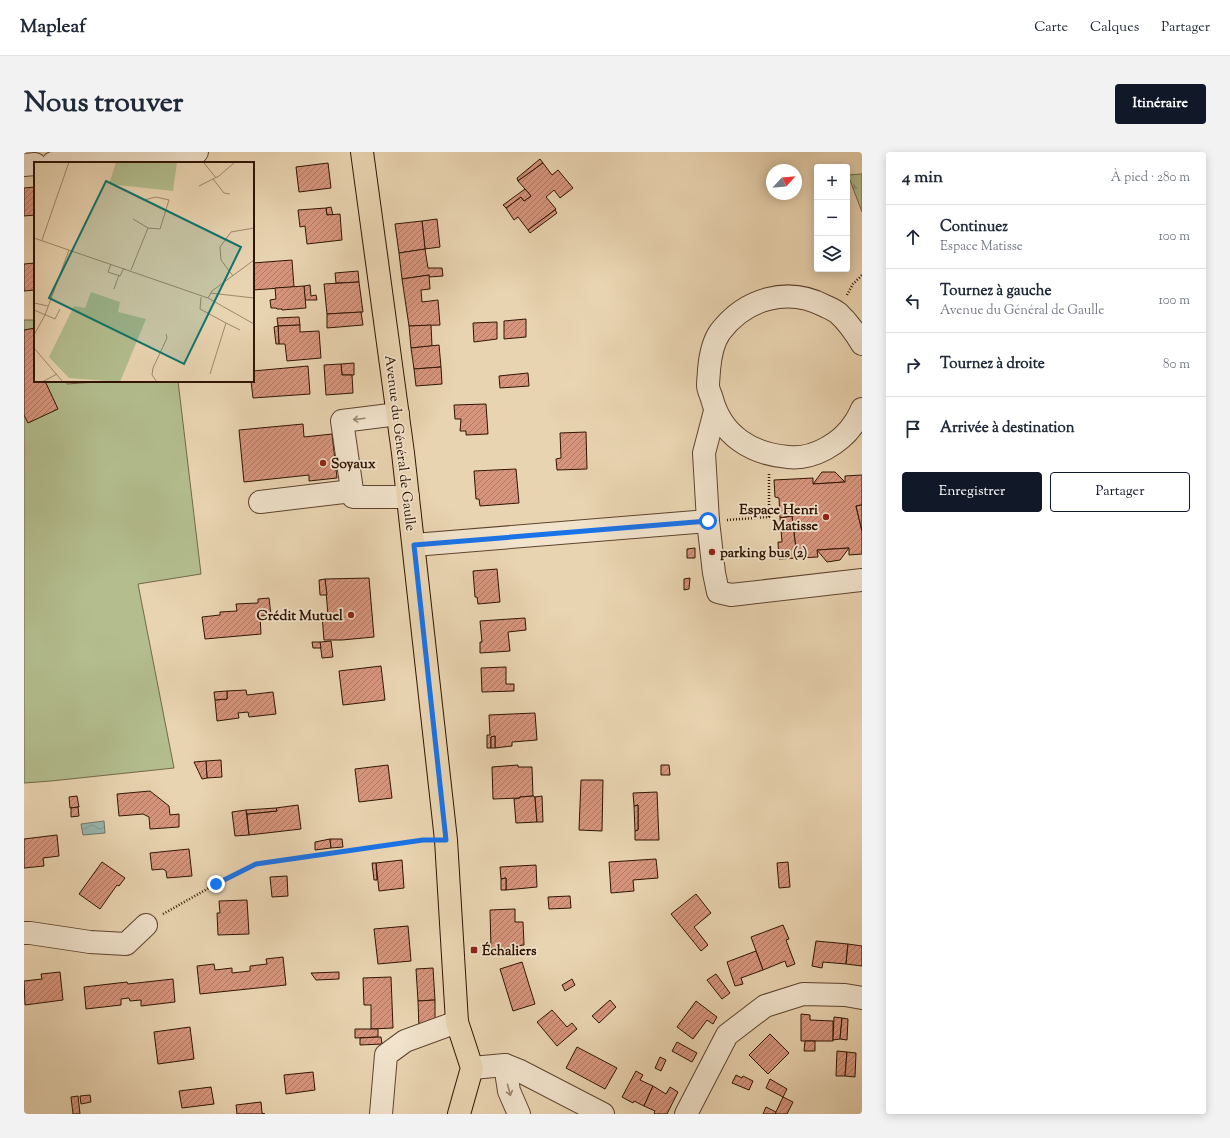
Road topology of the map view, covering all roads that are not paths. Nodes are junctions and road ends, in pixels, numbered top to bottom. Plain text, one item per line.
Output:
1 (197, 152) edge
2 (362, 152) edge
3 (66, 162) edge
4 (34, 164) edge
5 (24, 165) edge
6 (862, 344) edge
7 (715, 411) junction
8 (398, 414) junction
9 (860, 419) edge
10 (352, 490) junction
11 (408, 497) junction
12 (260, 502) dead end
13 (708, 521) junction
14 (414, 545) junction
15 (862, 580) edge
16 (146, 925) road end
17 (24, 933) edge
18 (862, 998) edge
19 (457, 1022) junction
20 (505, 1064) junction
21 (472, 1068) junction
22 (381, 1114) edge
23 (459, 1114) edge
24 (519, 1114) edge
25 (603, 1114) edge
26 (686, 1114) edge

1 - 3 street
2 - 8 main road, Avenue du Général de Gaulle
4 - 5 street
6 - 7 street
7 - 9 street
7 - 13 street
8 -> 10 street
8 - 11 main road, Avenue du Général de Gaulle
10 - 11 street
10 - 12 street
11 - 14 main road, Avenue du Général de Gaulle
13 - 14 street
13 - 15 street
14 - 19 main road, Avenue du Général de Gaulle
16 - 17 street
18 - 26 street
19 - 21 main road, Avenue du Général de Gaulle
19 - 22 street
20 - 21 street
20 -> 24 street
20 - 25 street
21 - 23 main road

